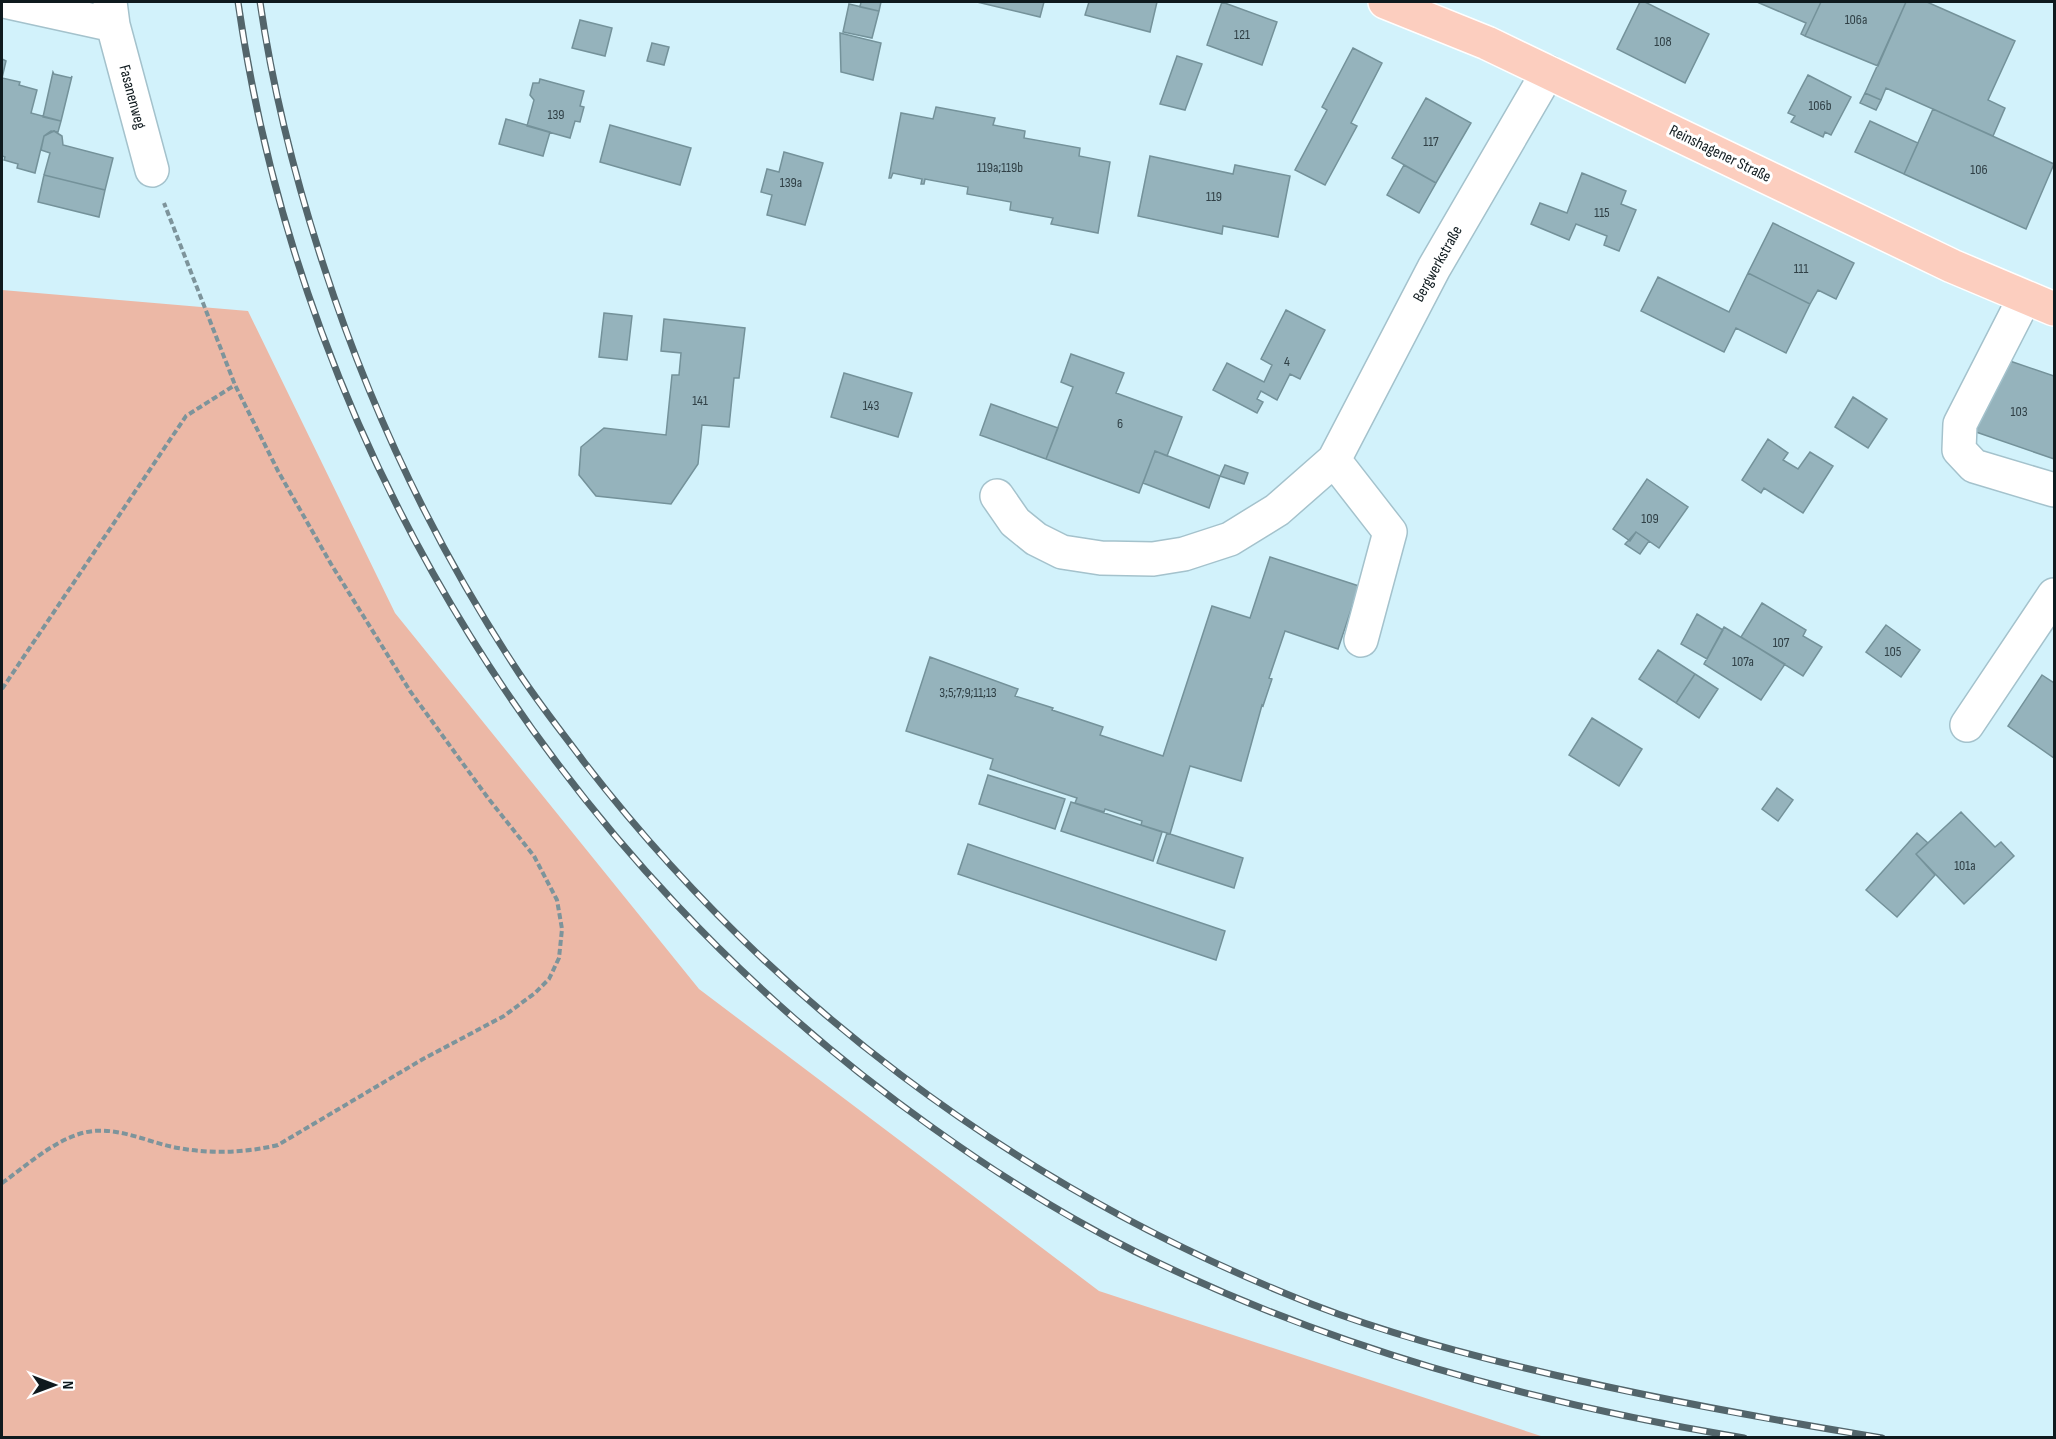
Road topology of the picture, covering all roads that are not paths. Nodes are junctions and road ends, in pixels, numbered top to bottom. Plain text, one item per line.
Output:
1 (8, 2) edge
2 (1385, 2) edge
3 (111, 13) edge
4 (1548, 72) junction
5 (152, 170) road end
6 (2025, 297) junction
7 (2055, 309) edge
8 (1334, 460) junction
9 (2055, 490) edge
10 (997, 496) dead end
11 (2055, 596) edge
12 (1361, 640) dead end
13 (1967, 725) dead end

1 - 3 street, Fasanenweg
2 - 4 main road, Reinshagener Straße
3 - 5 street, Fasanenweg
4 - 6 main road, Reinshagener Straße
4 - 8 street, Bergwerkstraße
6 - 7 main road, Reinshagener Straße
6 - 9 street
8 - 10 street, Bergwerkstraße
8 - 12 street
11 - 13 street

